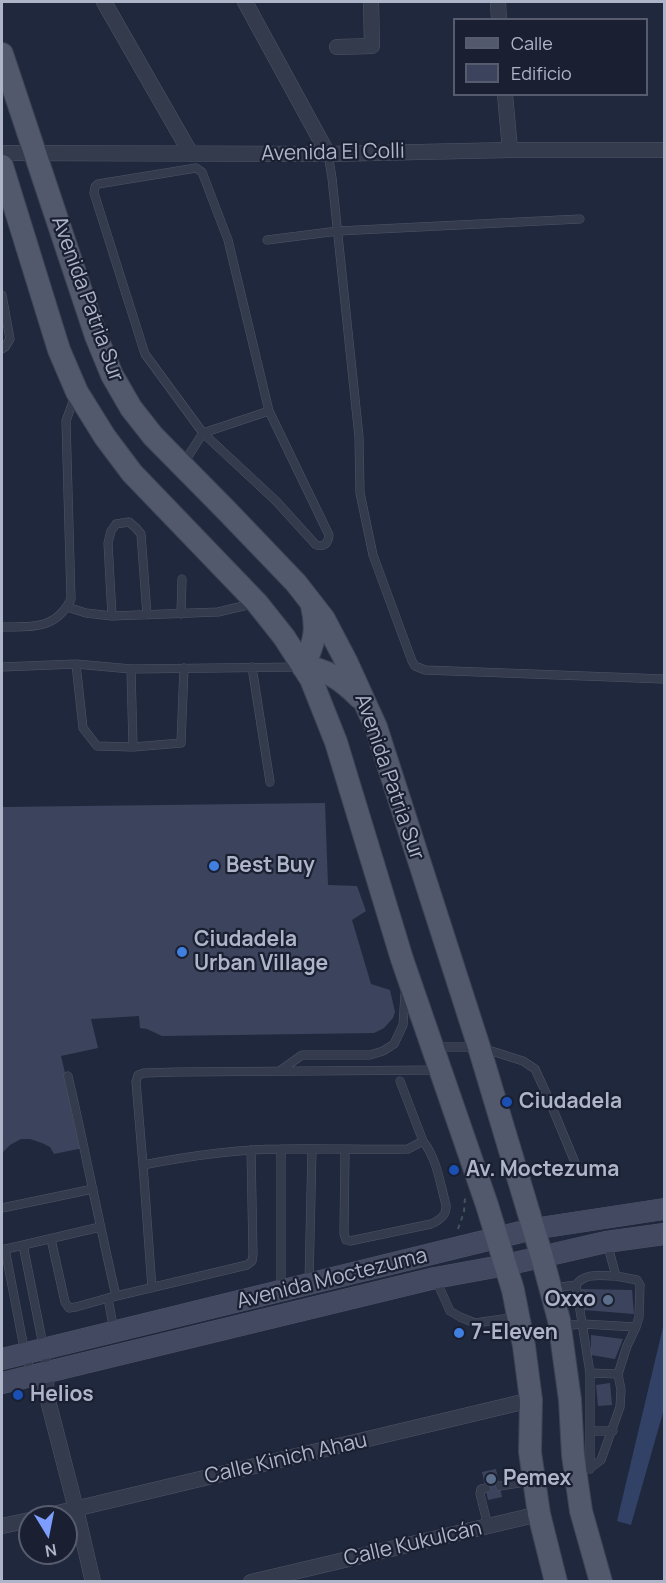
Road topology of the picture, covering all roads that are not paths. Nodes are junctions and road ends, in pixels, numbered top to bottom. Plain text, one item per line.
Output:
1 (104, 2) edge
2 (245, 2) edge
3 (371, 2) edge
4 (498, 2) edge
5 (499, 18) edge
6 (337, 47) dead end
7 (2, 54) edge
8 (505, 96) edge
9 (510, 150) junction
10 (664, 150) edge
11 (2, 153) edge
12 (35, 153) junction
13 (191, 154) junction
14 (328, 154) junction
15 (2, 166) edge
16 (580, 219) dead end
17 (338, 231) junction
18 (267, 240) dead end
19 (2, 295) edge
20 (2, 349) edge
21 (77, 392) junction
22 (269, 411) junction
23 (203, 433) junction
24 (182, 465) junction
25 (182, 579) dead end
26 (257, 603) junction
27 (312, 604) junction
28 (67, 607) junction
29 (181, 614) junction
30 (147, 615) junction
31 (112, 616) junction
32 (2, 627) edge
33 (76, 664) junction
34 (2, 667) edge
35 (252, 667) junction
36 (303, 667) junction
37 (184, 668) junction
38 (131, 669) junction
39 (664, 679) edge
40 (366, 705) junction
41 (133, 747) junction
42 (270, 782) dead end
43 (402, 958) junction
44 (432, 1047) junction
45 (478, 1047) junction
46 (281, 1070) junction
47 (440, 1070) junction
48 (68, 1076) dead end
49 (400, 1081) dead end
50 (423, 1141) junction
51 (281, 1149) junction
52 (312, 1149) junction
53 (251, 1150) junction
54 (345, 1150) junction
55 (143, 1165) junction
56 (579, 1172) dead end
57 (93, 1189) junction
58 (2, 1208) edge
59 (664, 1209) edge
60 (100, 1227) junction
61 (533, 1229) junction
62 (664, 1234) edge
63 (51, 1239) junction
64 (498, 1239) junction
65 (606, 1242) junction
66 (23, 1245) junction
67 (3, 1250) edge
68 (542, 1257) junction
69 (506, 1265) junction
70 (616, 1276) junction
71 (435, 1278) junction
72 (309, 1285) junction
73 (576, 1285) junction
74 (152, 1288) junction
75 (550, 1288) junction
76 (281, 1291) junction
77 (116, 1296) junction
78 (108, 1298) junction
79 (518, 1317) junction
80 (583, 1324) junction
81 (560, 1326) junction
82 (636, 1327) junction
83 (115, 1332) junction
84 (35, 1351) junction
85 (2, 1359) edge
86 (590, 1373) junction
87 (618, 1374) junction
88 (42, 1379) junction
89 (2, 1383) edge
90 (580, 1398) junction
91 (531, 1400) junction
92 (590, 1431) junction
93 (613, 1431) junction
94 (583, 1471) junction
95 (535, 1481) junction
96 (500, 1486) dead end
97 (486, 1488) dead end
98 (75, 1505) edge
99 (78, 1509) edge
100 (539, 1514) junction
101 (78, 1517) edge
102 (18, 1523) edge
103 (2, 1526) edge
104 (488, 1526) junction
105 (93, 1581) edge
106 (251, 1581) edge
107 (556, 1581) edge
108 (601, 1581) edge

1 - 13 street
2 - 14 street
3 - 6 street
4 - 5 street
7 - 12 main road, Avenida Patria Sur
8 - 9 street
9 - 10 street, Avenida El Colli
9 - 14 street, Avenida El Colli
11 - 12 street, Avenida El Colli
12 - 13 street, Avenida El Colli
12 - 24 main road, Avenida Patria Sur
13 - 14 street, Avenida El Colli
14 - 17 lane
15 - 21 main road, Avenida Patria Sur
16 - 17 lane
17 - 18 lane
17 - 39 lane
19 - 20 lane
21 - 26 main road, Avenida Patria Sur
21 - 28 lane
22 - 23 lane
22 - 23 lane
22 - 23 lane
23 - 24 lane
24 - 27 main road, Avenida Patria Sur
25 - 29 lane
26 - 29 lane
26 - 36 main road, Avenida Patria Sur
27 - 36 main road
27 - 40 main road, Avenida Patria Sur
28 - 31 lane
28 - 32 lane
29 - 30 lane
30 - 31 lane
30 - 31 lane
33 - 34 lane
33 - 38 lane
33 - 41 lane
35 - 36 lane
35 - 37 lane
35 - 42 lane
36 - 40 main road
36 - 43 main road, Avenida Patria Sur
37 - 38 lane
37 - 41 lane
38 - 41 lane
40 - 45 main road, Avenida Patria Sur
43 - 44 main road, Avenida Patria Sur
43 - 46 lane
44 - 45 lane
44 - 47 main road, Avenida Patria Sur
45 - 56 lane
45 - 61 main road, Avenida Patria Sur
46 - 47 lane
46 - 55 lane
47 - 64 main road, Avenida Patria Sur
48 - 57 lane
49 - 50 lane
50 - 54 lane
50 - 54 lane
51 - 52 lane
51 - 53 lane
51 - 76 lane
52 - 54 lane
52 - 72 lane
53 - 55 lane
53 - 74 lane
55 - 74 lane
57 - 58 lane
57 - 60 lane
59 - 61 street, Avenida Moctezuma
60 - 63 lane
60 - 77 lane
61 - 64 street, Avenida Moctezuma
61 - 68 main road, Avenida Patria Sur
62 - 65 street, Avenida Moctezuma
63 - 66 lane
63 - 78 lane
64 - 69 main road, Avenida Patria Sur
64 - 72 street, Avenida Moctezuma
65 - 68 street, Avenida Moctezuma
65 - 70 lane
66 - 67 lane
66 - 84 lane
67 - 84 lane
68 - 69 street, Avenida Moctezuma
68 - 75 main road, Avenida Patria Sur
69 - 71 street, Avenida Moctezuma
69 - 79 main road, Avenida Patria Sur
70 - 73 lane
70 - 82 lane
71 - 79 lane
71 - 88 street, Avenida Moctezuma
72 - 76 street, Avenida Moctezuma
73 - 75 lane
73 - 80 lane
74 - 77 lane
75 - 81 main road, Avenida Patria Sur
76 - 83 street, Avenida Moctezuma
77 - 78 lane
78 - 83 lane
79 - 91 main road, Avenida Patria Sur
80 - 81 lane
80 - 82 lane
80 - 86 lane
81 - 90 main road, Avenida Patria Sur
82 - 87 lane
83 - 84 street, Avenida Moctezuma
84 - 85 street, Avenida Moctezuma
84 - 88 lane
84 - 88 lane
86 - 87 lane
86 - 90 lane
87 - 93 lane
88 - 89 street, Avenida Moctezuma
88 - 98 street
90 - 92 lane
90 - 94 main road, Avenida Patria Sur
91 - 95 main road, Avenida Patria Sur
91 - 99 street, Calle Kinich Ahau
92 - 93 lane
92 - 94 lane
93 - 94 lane
94 - 108 main road, Avenida Patria Sur
95 - 96 lane
95 - 100 main road, Avenida Patria Sur
97 - 104 lane
100 - 104 street, Calle Kukulcán
100 - 107 main road, Avenida Patria Sur
101 - 105 street
102 - 103 street
104 - 106 street, Calle Kukulcán

